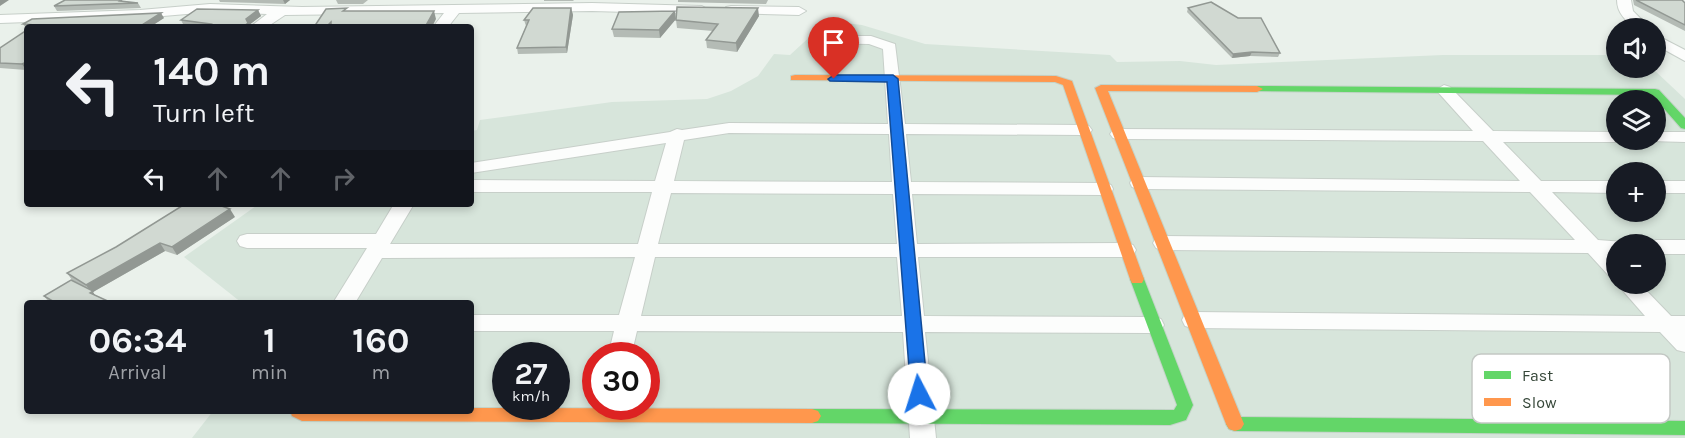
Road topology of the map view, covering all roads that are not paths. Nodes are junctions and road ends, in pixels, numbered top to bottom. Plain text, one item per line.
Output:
1 (321, 0) edge
2 (1624, 0) edge
3 (593, 4) edge
4 (711, 5) edge
5 (456, 8) junction
6 (799, 10) dead end
7 (281, 11) junction
8 (302, 11) junction
9 (1631, 18) edge
10 (0, 19) edge
11 (262, 24) edge
12 (443, 24) edge
13 (822, 40) dead end
14 (1666, 45) edge
15 (1685, 56) edge
16 (795, 78) dead end
17 (893, 79) junction
18 (1444, 90) junction
19 (1685, 125) edge
20 (897, 129) junction
21 (1083, 130) junction
22 (677, 134) junction
23 (1119, 134) junction
24 (1488, 136) junction
25 (1606, 137) edge
26 (1666, 137) edge
27 (1685, 138) edge
28 (474, 168) edge
29 (1139, 183) junction
30 (474, 186) edge
31 (1536, 186) junction
32 (663, 187) junction
33 (1606, 187) edge
34 (1666, 187) edge
35 (902, 188) junction
36 (1685, 188) edge
37 (1104, 189) junction
38 (402, 207) edge
39 (247, 241) dead end
40 (1162, 243) junction
41 (379, 246) junction
42 (1593, 246) junction
43 (1606, 247) edge
44 (1666, 247) edge
45 (1685, 247) edge
46 (907, 250) junction
47 (1126, 250) junction
48 (646, 251) junction
49 (1606, 260) edge
50 (1640, 294) edge
51 (346, 300) edge
52 (1193, 320) junction
53 (474, 323) edge
54 (627, 324) junction
55 (913, 324) junction
56 (1676, 324) edge
57 (1153, 325) junction
58 (622, 342) edge
59 (1685, 344) edge
60 (582, 411) edge
61 (474, 412) edge
62 (660, 412) edge
63 (921, 417) junction
64 (1685, 428) edge
65 (923, 438) edge

1 - 8 street
2 - 9 street
3 - 4 street
3 - 5 street
4 - 6 street
5 - 8 street
5 - 12 street
7 - 8 street
7 - 10 street
7 - 11 street
13 - 17 street
14 - 15 street
16 - 17 street
17 - 20 street
17 - 21 street
18 - 19 street
18 - 23 street
18 - 24 street
20 - 21 street
20 - 22 street
20 - 35 street
21 - 37 street
22 - 28 street
22 - 32 street
23 - 24 street
23 - 29 street
24 - 25 street
24 - 31 street
26 - 27 street
29 - 31 street
29 - 40 street
30 - 32 street
31 - 33 street
31 - 42 street
32 - 35 street
32 - 48 street
34 - 36 street
35 - 37 street
35 - 46 street
37 - 47 street
38 - 41 street
39 - 41 street
40 - 42 street
40 - 52 street
41 - 48 street
41 - 51 street
42 - 43 street
42 - 49 street
44 - 45 street
46 - 47 street
46 - 48 street
46 - 55 street
47 - 57 street
48 - 54 street
50 - 56 street
52 - 56 street
52 - 64 street
53 - 54 street
54 - 55 street
54 - 58 street
55 - 57 street
55 - 63 street
56 - 59 street
57 - 63 street
60 - 61 street
62 - 63 street
63 - 65 street

